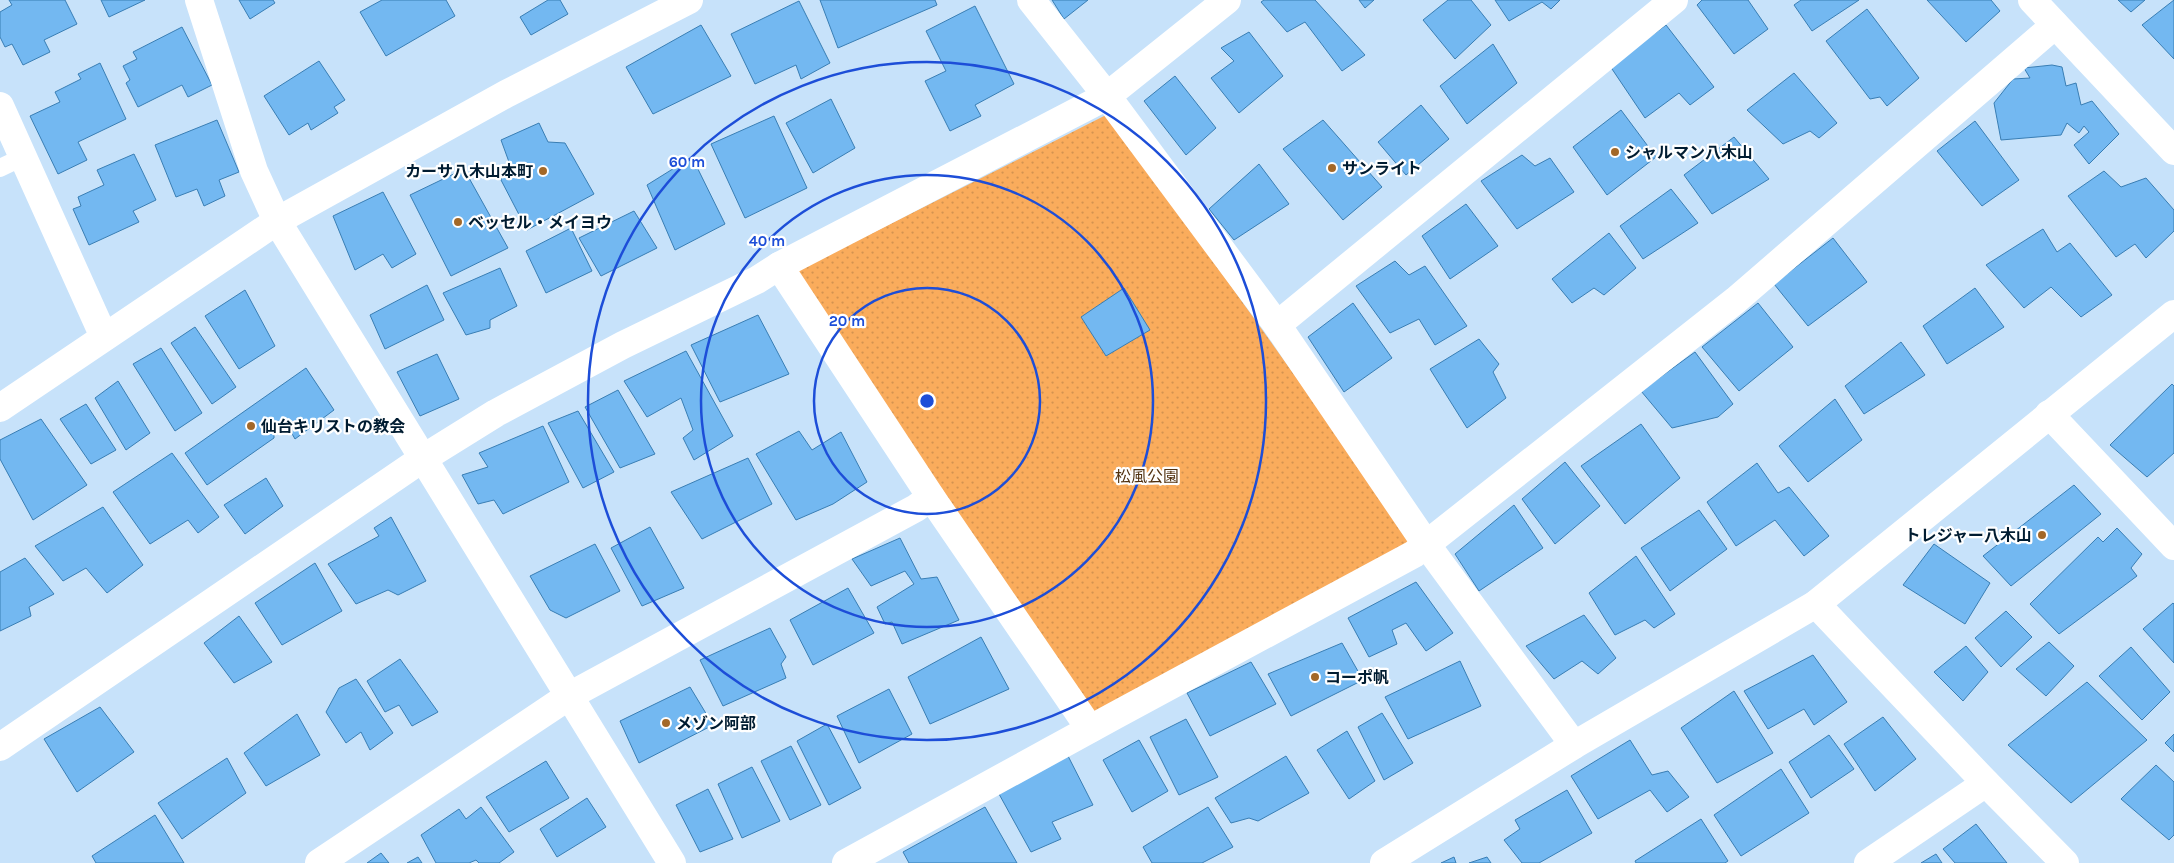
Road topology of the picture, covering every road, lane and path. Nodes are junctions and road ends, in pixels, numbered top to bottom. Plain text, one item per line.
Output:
1 (199, 0) edge
2 (689, 0) edge
3 (1031, 0) edge
4 (1228, 0) edge
5 (1674, 0) edge
6 (2032, 0) edge
7 (2055, 26) junction
8 (1107, 96) junction
9 (0, 106) edge
10 (2174, 151) edge
11 (12, 163) edge
12 (277, 221) junction
13 (779, 266) junction
14 (2174, 314) edge
15 (1277, 325) junction
16 (104, 337) junction
17 (0, 408) edge
18 (2049, 414) junction
19 (422, 459) junction
20 (931, 497) junction
21 (1426, 544) junction
22 (2174, 546) edge
23 (1816, 604) junction
24 (569, 696) junction
25 (1090, 729) junction
26 (1574, 745) junction
27 (0, 747) edge
28 (1986, 783) junction
29 (319, 863) edge
30 (672, 863) edge
31 (846, 863) edge
32 (1384, 863) edge
33 (1868, 863) edge
34 (2065, 863) edge

1 - 12 street
2 - 12 street
3 - 8 street
4 - 8 street
5 - 15 street
6 - 7 street
7 - 10 street
7 - 21 street
8 - 13 street
8 - 15 street
9 - 11 street
11 - 16 street
12 - 16 street
12 - 19 street
13 - 19 street
13 - 20 street
14 - 18 street
15 - 21 street
16 - 17 street
18 - 22 street
18 - 23 street
19 - 24 street
19 - 27 street
20 - 24 street
20 - 25 street
21 - 25 street
21 - 26 street
23 - 26 street
23 - 28 street
24 - 29 street
24 - 30 street
25 - 31 street
26 - 32 street
28 - 33 street
28 - 34 street

